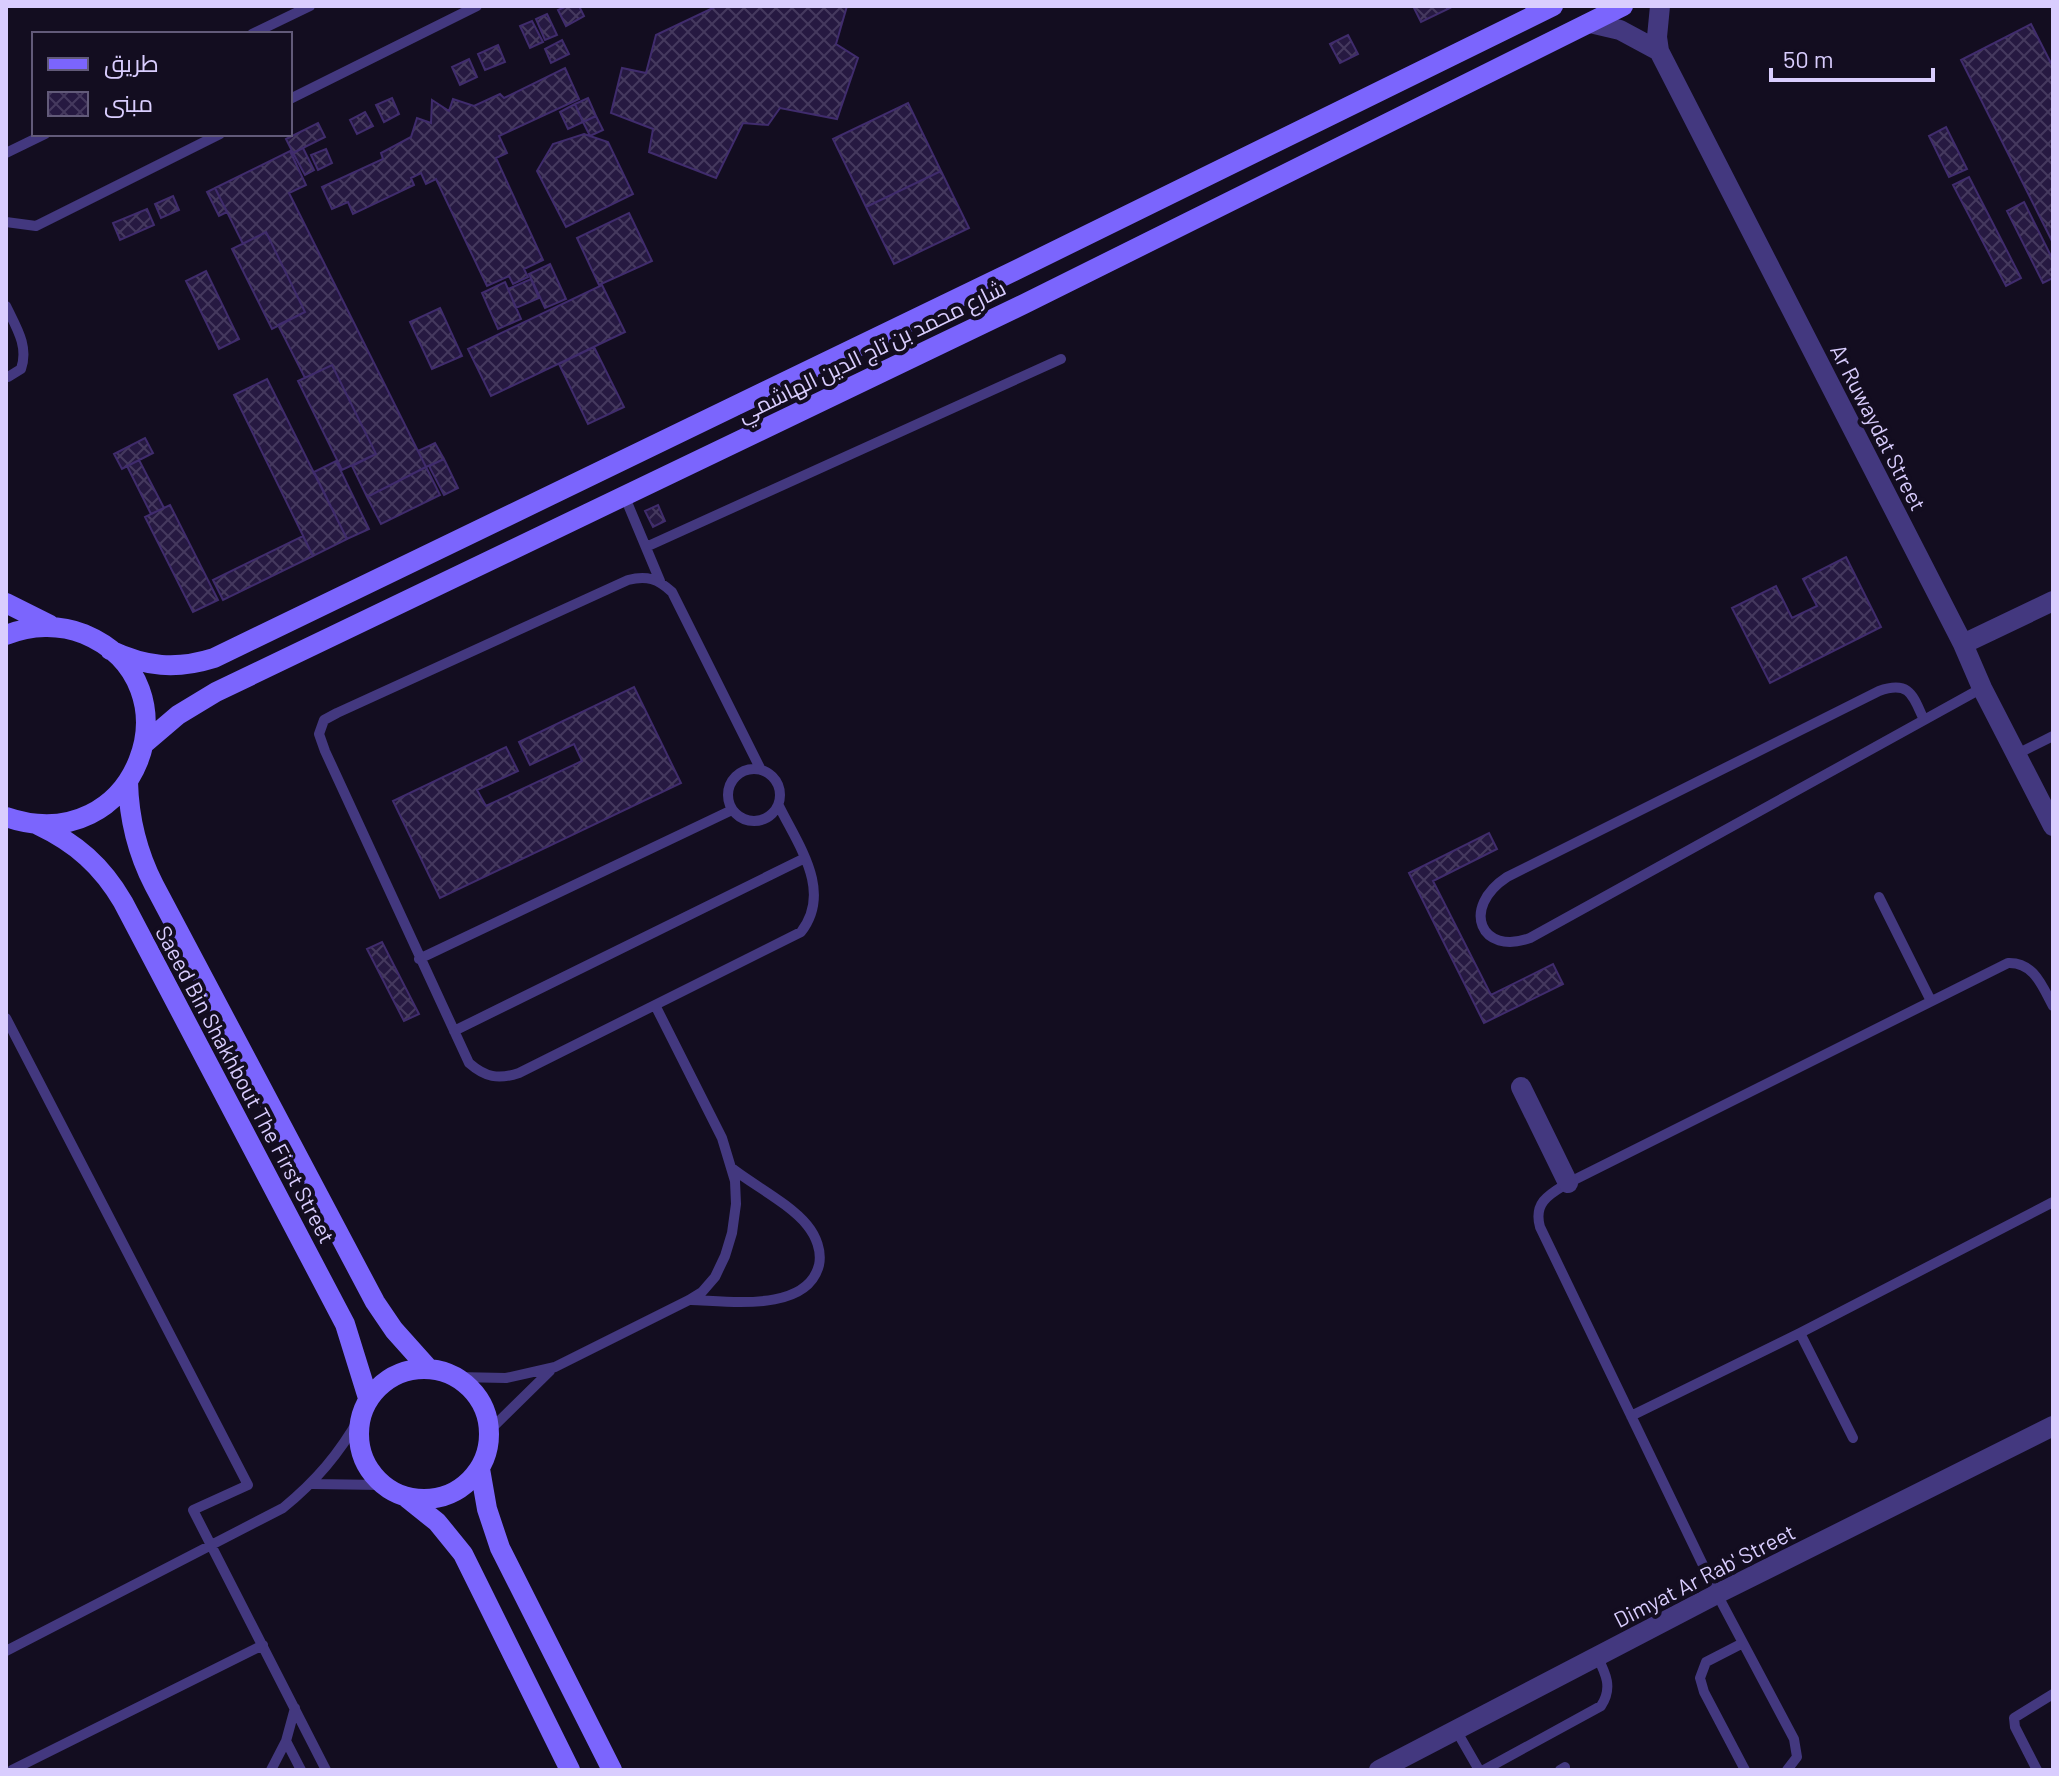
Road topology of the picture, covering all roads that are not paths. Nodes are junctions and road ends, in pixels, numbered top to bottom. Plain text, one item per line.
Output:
1 (310, 6) edge
2 (477, 6) edge
3 (1553, 6) edge
4 (1623, 6) edge
5 (1660, 6) edge
6 (1590, 23) junction
7 (256, 32) edge
8 (1659, 51) junction
9 (292, 98) edge
10 (41, 136) edge
11 (216, 136) edge
12 (6, 153) edge
13 (9, 227) edge
14 (6, 306) edge
15 (1061, 359) dead end
16 (8, 377) dead end
17 (624, 495) junction
18 (646, 547) junction
19 (660, 581) junction
20 (2053, 601) edge
21 (6, 603) edge
22 (54, 627) junction
23 (6, 635) edge
24 (1963, 644) junction
25 (110, 650) junction
26 (1982, 688) junction
27 (1924, 720) junction
28 (2053, 736) edge
29 (144, 744) junction
30 (2017, 754) junction
31 (761, 770) junction
32 (128, 782) junction
33 (779, 806) junction
34 (732, 810) junction
35 (6, 817) edge
36 (38, 825) junction
37 (2053, 826) edge
38 (805, 858) junction
39 (1879, 897) dead end
40 (419, 959) junction
41 (1931, 1001) junction
42 (655, 1005) junction
43 (2053, 1006) edge
44 (6, 1018) edge
45 (454, 1031) junction
46 (1521, 1087) dead end
47 (732, 1168) junction
48 (1568, 1183) junction
49 (2053, 1202) edge
50 (689, 1300) junction
51 (1800, 1333) junction
52 (555, 1367) junction
53 (428, 1368) junction
54 (456, 1377) junction
55 (368, 1398) junction
56 (1631, 1416) junction
57 (360, 1417) junction
58 (2053, 1426) edge
59 (489, 1431) junction
60 (1853, 1438) dead end
61 (480, 1469) junction
62 (312, 1484) junction
63 (383, 1485) junction
64 (403, 1496) junction
65 (211, 1545) junction
66 (1717, 1594) junction
67 (1743, 1643) junction
68 (263, 1645) junction
69 (6, 1651) edge
70 (1597, 1656) junction
71 (2053, 1694) edge
72 (295, 1708) junction
73 (1456, 1730) junction
74 (286, 1741) junction
75 (12, 1770) edge
76 (271, 1770) edge
77 (301, 1770) edge
78 (326, 1770) edge
79 (570, 1770) edge
80 (612, 1770) edge
81 (1379, 1770) edge
82 (1482, 1770) edge
83 (1745, 1770) edge
84 (1787, 1770) edge
85 (2037, 1770) edge

1 - 7 lane
2 - 9 lane
3 - 25 street, شارع محمد بن تاج الدين الهاشمي
4 - 6 street, شارع محمد بن تاج الدين الهاشمي
5 - 8 street, Ar Ruwaydat Street
6 - 8 street
6 - 17 street, شارع محمد بن تاج الدين الهاشمي
8 - 24 street, Ar Ruwaydat Street
10 - 12 lane
11 - 13 lane
14 - 16 lane
15 - 18 lane
17 - 18 lane
17 - 29 street, شارع محمد بن تاج الدين الهاشمي
18 - 19 lane
19 - 31 lane
19 - 40 lane
20 - 24 street
21 - 22 street
22 - 23 street
22 - 25 street
24 - 26 street, Ar Ruwaydat Street
25 - 29 street
26 - 27 lane
26 - 30 street, Ar Ruwaydat Street
27 - 27 lane
28 - 30 lane
29 - 32 street
30 - 37 street, Ar Ruwaydat Street
31 - 33 lane
31 - 34 lane
32 - 36 street
32 - 53 street, Saeed Bin Shakhbout The First Street
33 - 34 lane
33 - 38 lane
34 - 40 lane
35 - 36 street
36 - 55 street, Saeed Bin Shakhbout The First Street
38 - 42 lane
38 - 45 lane
39 - 41 lane
40 - 45 lane
41 - 43 lane
41 - 48 lane
42 - 45 lane
42 - 47 lane
44 - 65 lane
46 - 48 street
47 - 50 lane
47 - 50 lane
48 - 56 lane
49 - 51 lane
50 - 52 lane
51 - 56 lane
51 - 60 lane
52 - 54 lane
52 - 59 lane
53 - 54 street
53 - 55 street
54 - 59 street
55 - 57 street
56 - 66 lane
57 - 62 lane
57 - 63 street
58 - 66 street, Dimyat Ar Rab' Street
59 - 61 street
61 - 64 street
61 - 80 street
62 - 63 lane
62 - 65 lane
63 - 64 street
64 - 79 street
65 - 68 lane
65 - 69 lane
66 - 67 lane
66 - 70 street, Dimyat Ar Rab' Street
67 - 83 lane
67 - 84 lane
68 - 72 lane
68 - 75 lane
70 - 73 street, Dimyat Ar Rab' Street
70 - 82 lane
71 - 85 lane
72 - 74 lane
72 - 78 lane
73 - 81 street, Dimyat Ar Rab' Street
73 - 82 lane
74 - 76 lane
74 - 77 lane

